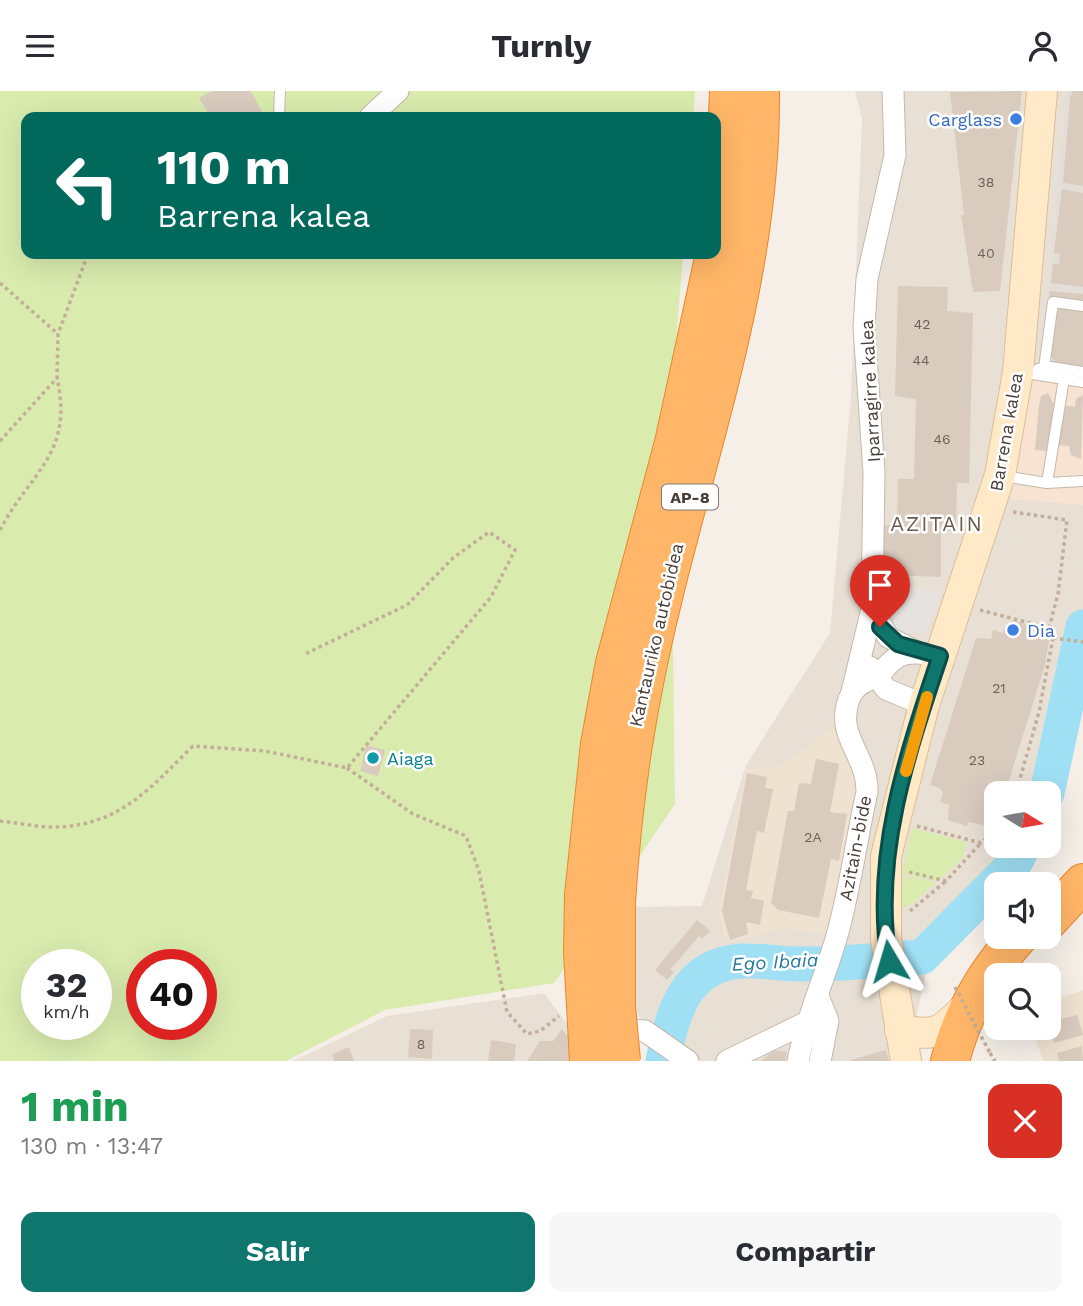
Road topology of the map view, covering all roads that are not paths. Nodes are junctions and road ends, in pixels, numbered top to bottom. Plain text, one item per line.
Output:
1 (280, 91) edge
2 (398, 91) edge
3 (729, 91) edge
4 (760, 91) edge
5 (893, 91) edge
6 (1042, 91) edge
7 (279, 112) edge
8 (375, 112) edge
9 (721, 215) edge
10 (714, 259) edge
11 (1083, 306) edge
12 (1031, 370) junction
13 (1083, 372) edge
14 (1064, 379) junction
15 (1083, 382) edge
16 (1000, 475) junction
17 (1083, 481) edge
18 (1047, 483) junction
19 (876, 618) junction
20 (935, 646) junction
21 (862, 649) junction
22 (884, 669) junction
23 (852, 692) junction
24 (924, 705) junction
25 (1083, 875) edge
26 (1083, 883) edge
27 (1061, 894) edge
28 (600, 899) junction
29 (1061, 907) edge
30 (1008, 949) edge
31 (818, 996) junction
32 (975, 996) edge
33 (805, 1023) junction
34 (939, 1055) edge
35 (680, 1056) edge
36 (589, 1061) edge
37 (596, 1061) edge
38 (621, 1061) edge
39 (727, 1061) edge
40 (798, 1061) edge
41 (820, 1061) edge

1 - 7 lane
2 - 8 street
3 - 9 highway
4 - 28 highway, Kantauriko autobidea / AP-8
5 - 19 street, Iparragirre kalea
6 - 12 street, Barrena kalea
10 - 28 highway, Kantauriko autobidea / AP-8
11 - 12 lane
12 - 13 lane
12 - 14 lane
12 - 16 street, Barrena kalea
14 - 15 lane
14 - 18 lane
16 - 18 lane
16 - 20 street, Barrena kalea
17 - 18 lane
19 - 20 street
19 - 21 street, Iparragirre kalea
19 - 22 street
20 - 22 street
20 - 24 street, Barrena kalea
21 - 22 street
21 - 23 street, Iparragirre kalea
22 - 23 street
22 - 24 street
23 - 31 street, Azitain-bide
24 - 34 street, Barrena kalea
25 - 27 highway
26 - 29 highway
28 - 36 highway, Kantauriko autobidea / AP-8, bridge
28 - 38 highway, Kantauriko autobidea / AP-8, bridge
30 - 32 highway
31 - 33 street, Azitain-bide
31 - 41 street
32 - 34 highway
32 - 34 street
33 - 39 street
33 - 40 street, Azitain-bide
35 - 37 street

